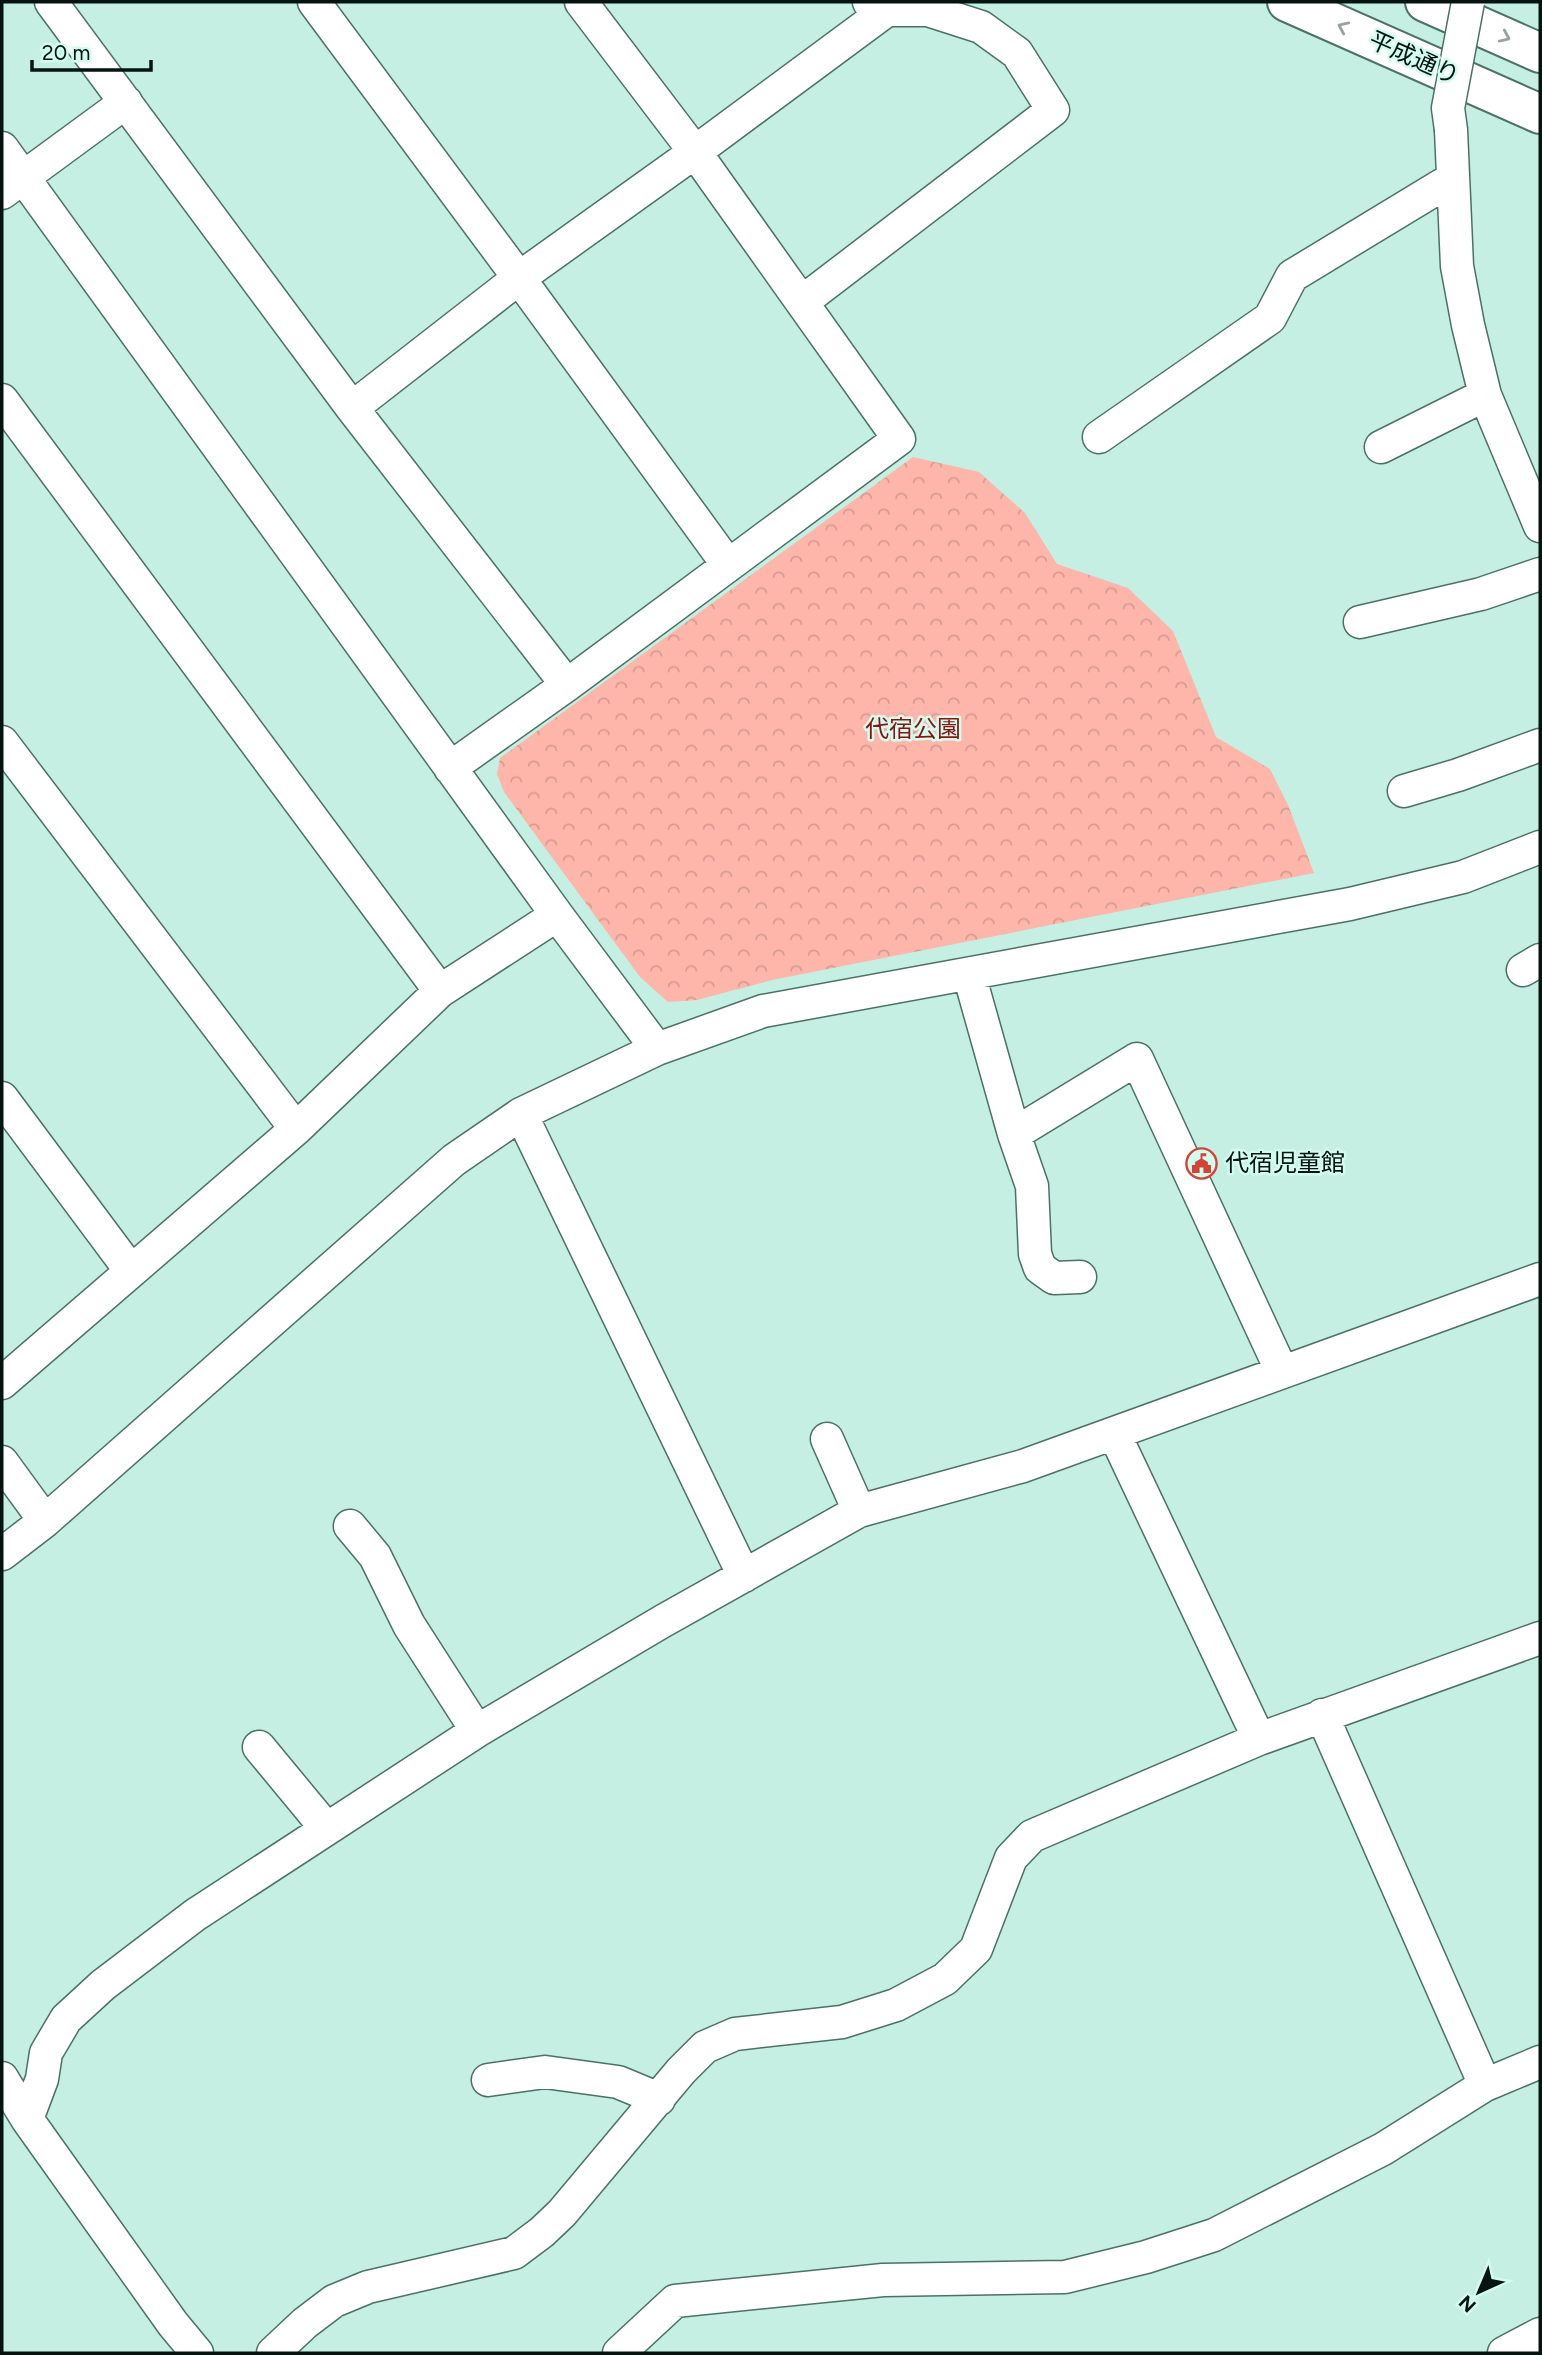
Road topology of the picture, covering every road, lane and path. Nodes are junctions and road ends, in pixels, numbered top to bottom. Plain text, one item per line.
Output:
1 (51, 2) edge
2 (314, 2) edge
3 (581, 2) edge
4 (1287, 2) edge
5 (1425, 2) edge
6 (1468, 2) edge
7 (878, 6) edge
8 (1540, 53) edge
9 (126, 102) junction
10 (1540, 114) edge
11 (2, 148) edge
12 (695, 152) junction
13 (1452, 179) junction
14 (12, 186) edge
15 (519, 278) junction
16 (802, 302) junction
17 (1485, 395) junction
18 (2, 400) edge
19 (352, 408) junction
20 (1099, 437) dead end
21 (1381, 447) dead end
22 (1540, 526) edge
23 (728, 565) junction
24 (1540, 574) edge
25 (1360, 622) dead end
26 (567, 685) junction
27 (2, 742) edge
28 (1540, 746) edge
29 (450, 768) junction
30 (1404, 791) dead end
31 (1540, 848) edge
32 (557, 915) junction
33 (969, 974) junction
34 (440, 991) junction
35 (657, 1049) junction
36 (2, 1098) edge
37 (521, 1114) junction
38 (296, 1129) junction
39 (1014, 1134) junction
40 (131, 1271) junction
41 (1080, 1277) dead end
42 (1540, 1279) edge
43 (1282, 1372) junction
44 (2, 1383) edge
45 (1114, 1433) junction
46 (827, 1439) dead end
47 (2, 1462) edge
48 (859, 1511) junction
49 (46, 1521) junction
50 (350, 1526) dead end
51 (2, 1554) edge
52 (744, 1576) junction
53 (1540, 1638) edge
54 (1322, 1715) junction
55 (477, 1731) junction
56 (1259, 1739) junction
57 (259, 1747) dead end
58 (326, 1828) junction
59 (1540, 2062) edge
60 (2, 2078) edge
61 (488, 2080) dead end
62 (1485, 2085) junction
63 (659, 2099) junction
64 (27, 2119) junction
65 (1540, 2334) edge
66 (197, 2353) edge
67 (273, 2353) edge
68 (619, 2353) edge
69 (1504, 2353) edge

1 - 9 street
2 - 15 street
3 - 12 street
10 -> 4 street, 平成通り
5 -> 8 street
6 - 13 street, bridge
7 - 12 street
7 - 16 street
9 - 14 street
9 - 19 street
11 - 14 street
12 - 15 street
12 - 16 street
13 - 17 street
13 - 20 street
14 - 29 street
15 - 19 street
15 - 23 street
16 - 23 street
17 - 21 street
17 - 22 street
18 - 34 street
19 - 26 street
23 - 26 street
24 - 25 street
26 - 29 street
27 - 38 street
28 - 30 street
29 - 32 street
31 - 33 street
32 - 34 street
32 - 35 street
33 - 35 street
33 - 39 street
34 - 38 street
35 - 37 street
36 - 40 street
37 - 49 street
37 - 52 street
38 - 40 street
39 - 41 street
39 - 43 street
40 - 44 street
42 - 43 street
43 - 45 street
45 - 48 street
45 - 56 street
46 - 48 street
47 - 49 street
48 - 52 street
49 - 51 street
50 - 55 street
52 - 55 street
53 - 54 street
54 - 56 street
54 - 62 street
55 - 58 street
56 - 63 street
57 - 58 street
58 - 64 street
59 - 62 street
60 - 64 street
61 - 63 street
62 - 68 street
63 - 67 street
64 - 66 street
65 - 69 street

